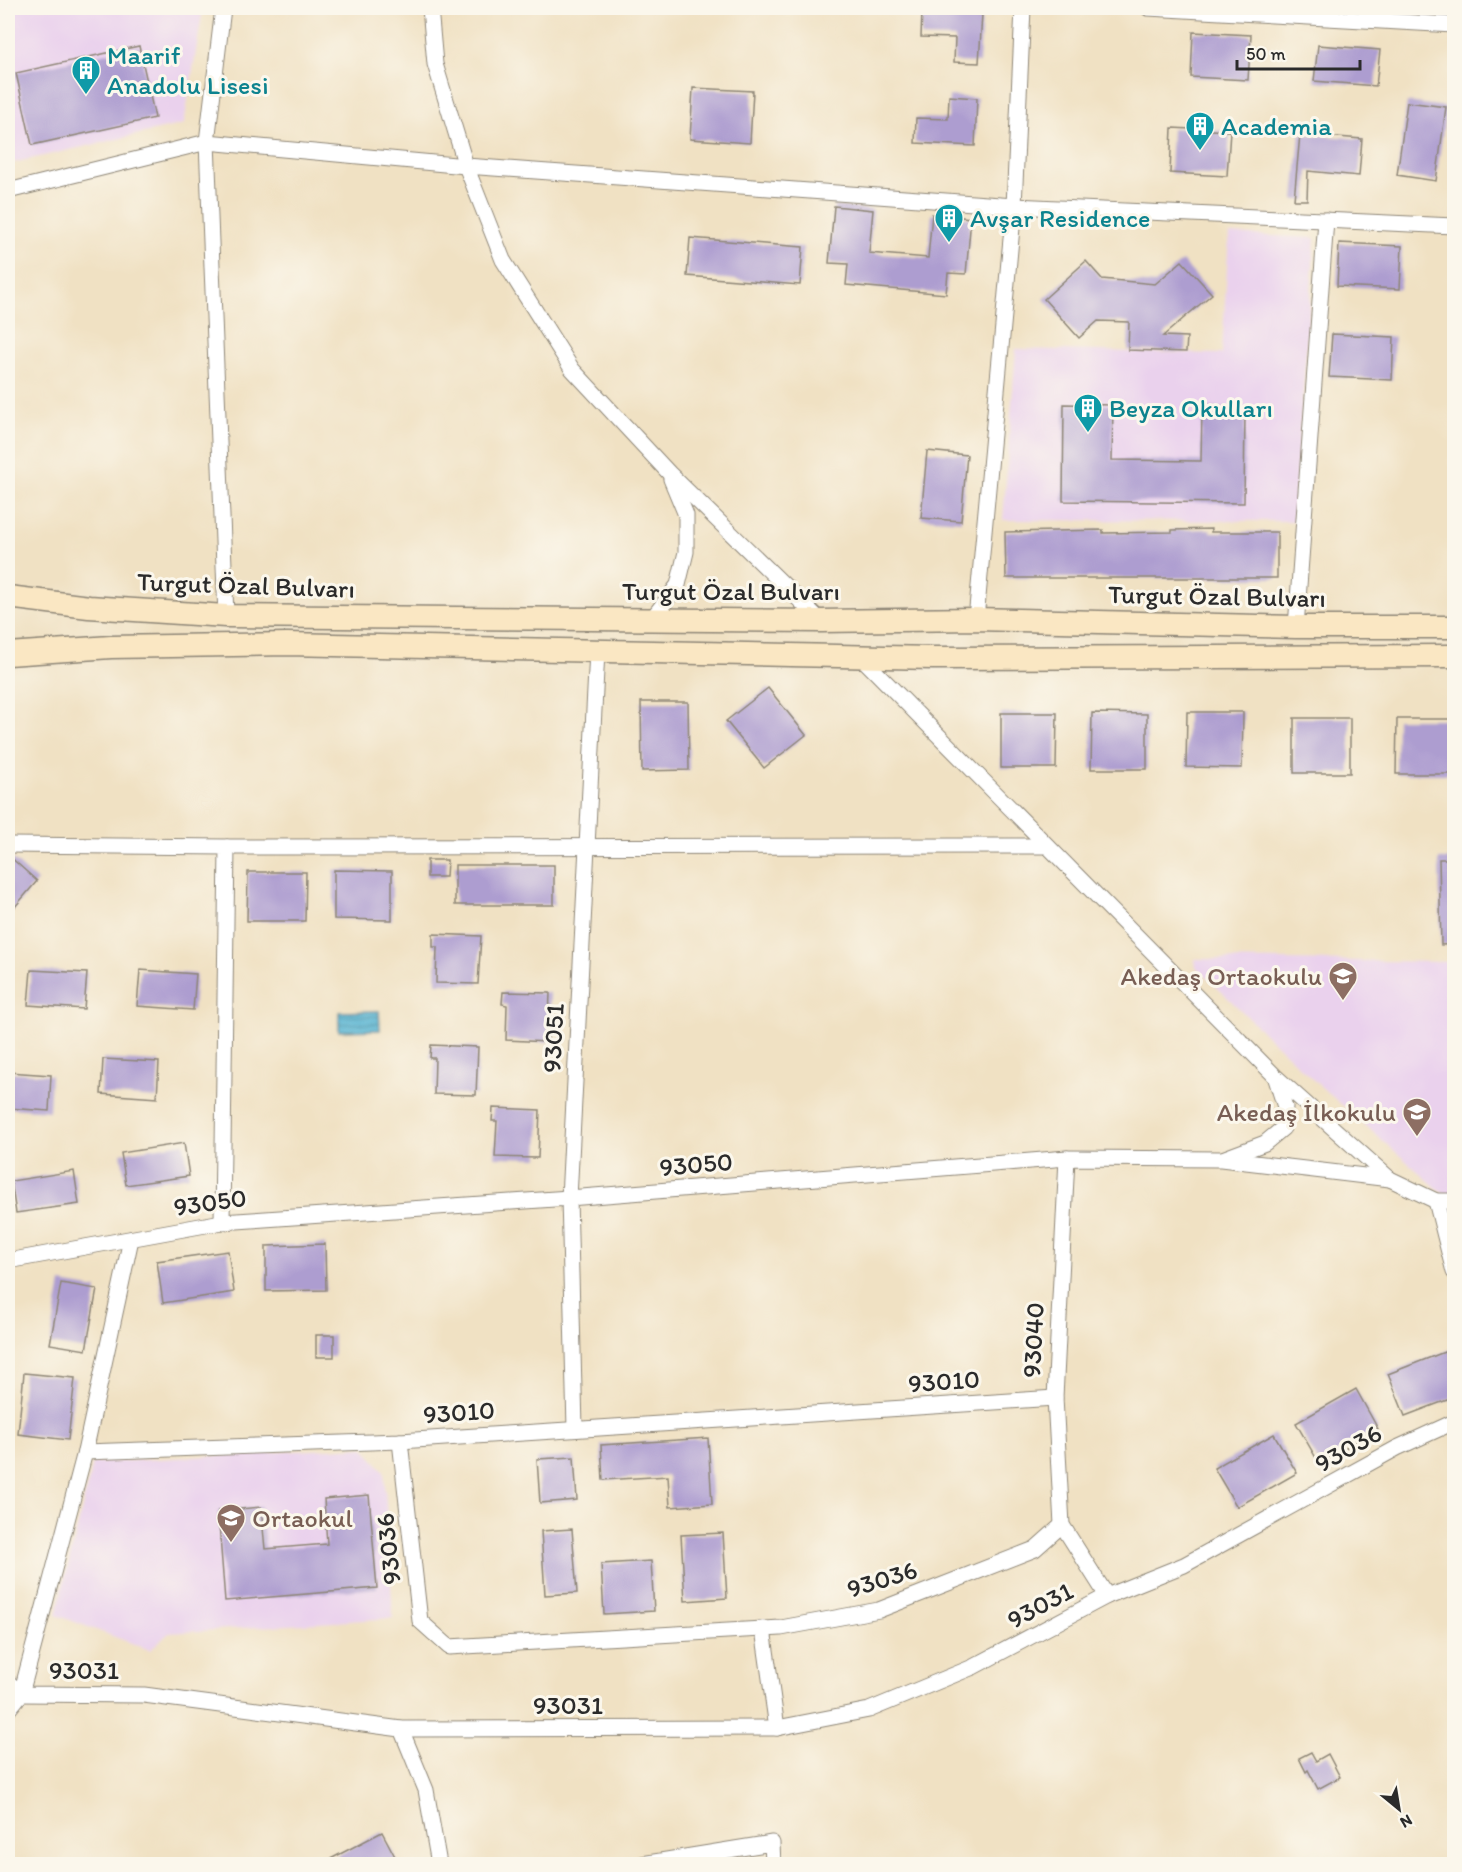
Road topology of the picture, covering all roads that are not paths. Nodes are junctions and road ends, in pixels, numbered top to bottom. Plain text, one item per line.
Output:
1 (223, 8) edge
2 (430, 8) edge
3 (1023, 8) edge
4 (1148, 8) edge
5 (1455, 25) edge
6 (207, 142) junction
7 (466, 166) junction
8 (8, 191) edge
9 (1014, 206) junction
10 (1326, 220) junction
11 (1455, 226) edge
12 (669, 473) junction
13 (8, 597) edge
14 (226, 616) junction
15 (976, 619) junction
16 (651, 620) junction
17 (821, 621) junction
18 (1296, 627) junction
19 (1455, 627) edge
20 (597, 651) junction
21 (8, 654) edge
22 (858, 654) junction
23 (1455, 656) edge
24 (8, 845) edge
25 (1047, 846) junction
26 (227, 847) junction
27 (586, 847) junction
28 (1275, 1076) junction
29 (1067, 1158) junction
30 (1221, 1159) junction
31 (1390, 1179) junction
32 (569, 1198) junction
33 (1436, 1201) junction
34 (1455, 1202) edge
35 (222, 1222) junction
36 (131, 1239) junction
37 (8, 1261) edge
38 (1455, 1272) edge
39 (1054, 1398) junction
40 (1455, 1422) edge
41 (575, 1428) junction
42 (400, 1441) junction
43 (85, 1452) junction
44 (1062, 1525) junction
45 (1107, 1596) junction
46 (763, 1629) junction
47 (8, 1683) edge
48 (21, 1694) junction
49 (8, 1710) edge
50 (777, 1728) junction
51 (401, 1729) junction
52 (439, 1864) edge
53 (642, 1864) edge
54 (773, 1864) edge

1 - 6 street
2 - 7 street
3 - 9 street
4 - 5 street
6 - 7 street
6 - 8 street
6 - 14 street
7 - 9 street
7 - 12 street
9 - 10 street
9 - 15 street
10 - 11 street
10 - 18 street
12 - 16 street
12 - 17 street
13 - 14 main road, Turgut Özal Bulvarı
14 - 16 main road, Turgut Özal Bulvarı
15 - 17 main road, Turgut Özal Bulvarı
15 - 18 main road, Turgut Özal Bulvarı
16 - 17 main road, Turgut Özal Bulvarı
18 - 19 main road, Turgut Özal Bulvarı
20 - 21 main road
20 - 22 main road
20 - 27 street, 93051
22 - 23 main road
22 - 25 street
24 - 26 street
25 - 27 street
25 - 28 street
26 - 27 street
26 - 35 street
27 - 32 street, 93051
28 - 30 street
28 - 31 street
29 - 30 street, 93050
29 - 32 street, 93050
29 - 39 street, 93040
30 - 31 street, 93050
31 - 33 street
32 - 35 street, 93050
32 - 41 street, 93051
33 - 34 street
33 - 38 street
35 - 36 street, 93050
36 - 37 street, 93050
36 - 43 street
39 - 41 street, 93010
39 - 44 street, 93040
40 - 45 street, 93036
41 - 42 street, 93010
42 - 43 street, 93010
42 - 46 street, 93036
43 - 48 street
44 - 45 street
44 - 46 street, 93036
45 - 50 street, 93031
46 - 50 street
47 - 48 street, 93031
48 - 49 street
48 - 51 street, 93031
50 - 51 street, 93031
51 - 52 street
53 - 54 street

